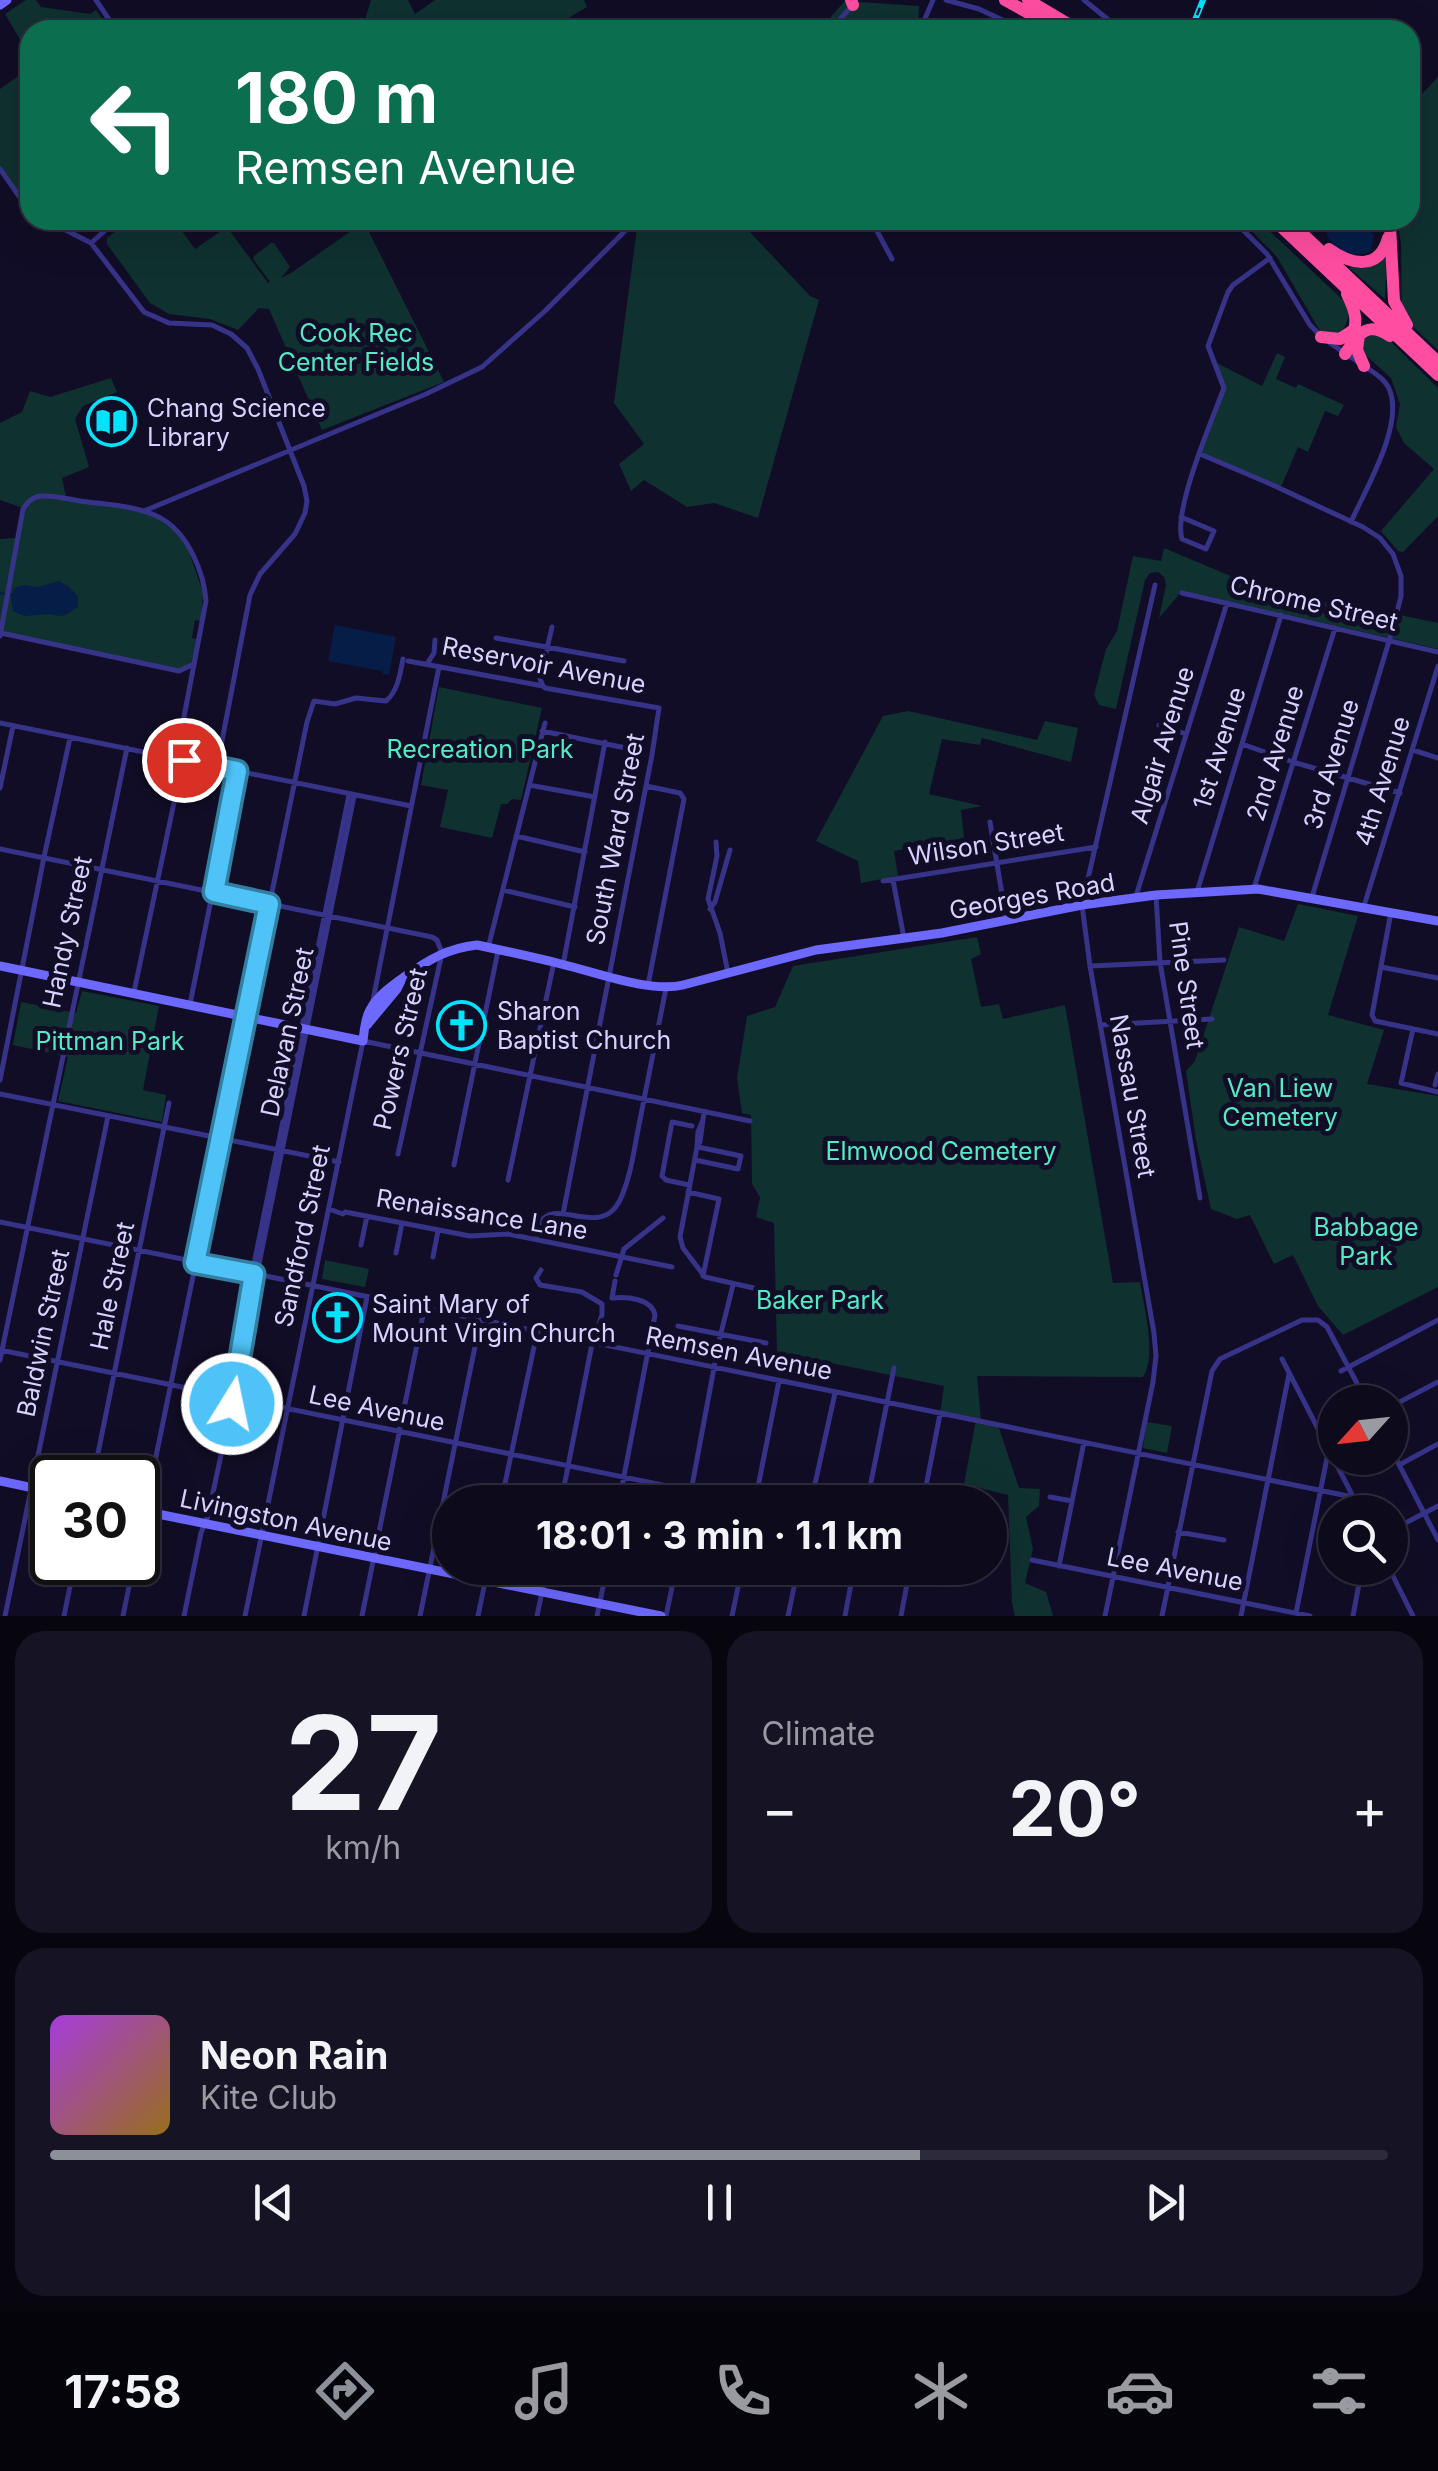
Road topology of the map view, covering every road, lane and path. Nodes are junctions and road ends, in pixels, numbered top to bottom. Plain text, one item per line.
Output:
1 (7, 0) edge
2 (946, 0) edge
3 (1005, 0) edge
4 (1028, 0) edge
5 (1084, 0) edge
6 (0, 5) edge
7 (1004, 20) edge
8 (1041, 20) edge
9 (1061, 20) edge
10 (1109, 20) edge
11 (1, 171) edge
12 (20, 198) edge
13 (65, 230) edge
14 (105, 230) edge
15 (626, 230) edge
16 (876, 230) edge
17 (1243, 230) edge
18 (1285, 230) edge
19 (1302, 230) edge
20 (1305, 230) edge
21 (1389, 230) edge
22 (1389, 230) edge
23 (90, 243) junction
24 (1270, 258) junction
25 (892, 259) dead end
26 (1333, 276) junction
27 (1358, 330) junction
28 (1322, 336) junction
29 (1343, 352) junction
30 (1414, 352) junction
31 (1434, 358) edge
32 (1364, 366) junction
33 (1438, 375) edge
34 (290, 450) junction
35 (1200, 454) junction
36 (164, 502) junction
37 (144, 510) junction
38 (1181, 517) junction
39 (163, 520) junction
40 (1351, 522) junction
41 (1156, 585) dead end
42 (1182, 593) dead end
43 (1226, 603) junction
44 (1281, 615) junction
45 (552, 627) dead end
46 (1335, 628) junction
47 (0, 634) edge
48 (496, 638) dead end
49 (436, 640) dead end
50 (1390, 640) junction
51 (546, 648) junction
52 (1438, 652) edge
53 (624, 661) dead end
54 (425, 663) junction
55 (194, 664) junction
56 (1438, 666) edge
57 (439, 667) junction
58 (179, 671) junction
59 (190, 685) junction
60 (543, 686) junction
61 (658, 708) joint
62 (0, 723) edge
63 (544, 723) dead end
64 (1159, 725) dead end
65 (14, 726) junction
66 (542, 731) junction
67 (1186, 734) junction
68 (70, 738) junction
69 (605, 742) junction
70 (1242, 744) junction
71 (127, 748) junction
72 (626, 748) dead end
73 (1413, 750) junction
74 (1438, 758) edge
75 (180, 759) junction
76 (1293, 762) junction
77 (217, 767) junction
78 (237, 771) junction
79 (1347, 777) junction
80 (293, 782) junction
81 (529, 785) junction
82 (646, 786) junction
83 (0, 788) edge
84 (1400, 793) junction
85 (351, 795) junction
86 (595, 797) junction
87 (411, 806) junction
88 (990, 822) dead end
89 (516, 836) junction
90 (716, 842) dead end
91 (1096, 847) junction
92 (0, 848) edge
93 (730, 850) dead end
94 (585, 852) junction
95 (44, 857) junction
96 (997, 863) junction
97 (101, 869) junction
98 (894, 880) junction
99 (158, 881) junction
100 (883, 881) dead end
101 (1254, 889) junction
102 (502, 890) junction
103 (214, 892) junction
104 (1196, 892) junction
105 (1156, 895) junction
106 (1135, 898) junction
107 (1312, 898) junction
108 (269, 904) junction
109 (1082, 905) junction
110 (574, 907) junction
111 (1364, 907) junction
112 (710, 909) junction
113 (1391, 912) junction
114 (328, 915) junction
115 (1007, 921) junction
116 (1438, 921) edge
117 (386, 927) junction
118 (904, 938) junction
119 (493, 949) junction
120 (442, 953) junction
121 (1224, 960) dead end
122 (1160, 962) junction
123 (559, 963) junction
124 (0, 966) edge
125 (1090, 966) junction
126 (1381, 966) junction
127 (22, 970) junction
128 (728, 973) junction
129 (609, 977) junction
130 (402, 978) junction
131 (1438, 978) edge
132 (77, 983) junction
133 (642, 983) junction
134 (666, 988) junction
135 (134, 994) junction
136 (190, 1006) junction
137 (371, 1008) junction
138 (246, 1017) junction
139 (1212, 1018) dead end
140 (1171, 1022) junction
141 (367, 1025) junction
142 (1100, 1025) junction
143 (1412, 1029) junction
144 (304, 1030) junction
145 (1438, 1034) edge
146 (362, 1041) junction
147 (418, 1053) junction
148 (474, 1064) junction
149 (1438, 1074) edge
150 (531, 1076) junction
151 (0, 1080) edge
152 (587, 1088) junction
153 (1437, 1088) edge
154 (0, 1094) edge
155 (644, 1100) junction
156 (170, 1102) dead end
157 (52, 1105) junction
158 (108, 1116) junction
159 (704, 1116) junction
160 (750, 1121) dead end
161 (164, 1126) junction
162 (692, 1126) dead end
163 (220, 1139) junction
164 (697, 1146) junction
165 (279, 1151) junction
166 (398, 1154) dead end
167 (694, 1160) junction
168 (339, 1162) junction
169 (454, 1165) dead end
170 (508, 1180) dead end
171 (689, 1189) junction
172 (1200, 1198) dead end
173 (332, 1210) junction
174 (563, 1214) junction
175 (367, 1216) junction
176 (662, 1218) dead end
177 (0, 1222) edge
178 (402, 1223) junction
179 (27, 1228) junction
180 (438, 1231) junction
181 (83, 1239) junction
182 (536, 1239) junction
183 (361, 1245) dead end
184 (140, 1251) junction
185 (396, 1253) dead end
186 (432, 1257) dead end
187 (620, 1257) junction
188 (195, 1263) junction
189 (672, 1267) dead end
190 (541, 1270) dead end
191 (254, 1274) junction
192 (703, 1276) junction
193 (733, 1285) junction
194 (312, 1286) junction
195 (772, 1292) dead end
196 (368, 1297) junction
197 (612, 1298) junction
198 (602, 1304) junction
199 (424, 1310) junction
200 (1438, 1320) edge
201 (480, 1322) junction
202 (678, 1326) dead end
203 (537, 1333) junction
204 (722, 1335) junction
205 (766, 1343) dead end
206 (592, 1344) junction
207 (1, 1350) edge
208 (648, 1355) junction
209 (0, 1360) edge
210 (1282, 1360) dead end
211 (58, 1362) junction
212 (716, 1365) junction
213 (894, 1368) dead end
214 (1344, 1369) junction
215 (114, 1373) junction
216 (1289, 1374) junction
217 (779, 1380) junction
218 (1438, 1382) edge
219 (1355, 1385) edge
220 (170, 1386) junction
221 (836, 1392) junction
222 (233, 1398) junction
223 (1408, 1398) edge
224 (887, 1402) junction
225 (287, 1410) junction
226 (940, 1414) junction
227 (342, 1422) junction
228 (1318, 1428) edge
229 (399, 1432) junction
230 (1084, 1442) junction
231 (455, 1444) junction
232 (1438, 1444) edge
233 (1138, 1453) junction
234 (39, 1455) edge
235 (98, 1455) edge
236 (154, 1455) edge
237 (511, 1455) junction
238 (1408, 1460) edge
239 (1192, 1464) junction
240 (568, 1468) junction
241 (1324, 1475) edge
242 (1404, 1475) edge
243 (623, 1478) junction
244 (1268, 1479) junction
245 (0, 1480) edge
246 (505, 1485) edge
247 (564, 1485) edge
248 (622, 1485) edge
249 (657, 1485) edge
250 (692, 1485) edge
251 (757, 1485) edge
252 (816, 1485) edge
253 (870, 1485) edge
254 (926, 1485) edge
255 (30, 1487) edge
256 (1322, 1490) junction
257 (1343, 1495) edge
258 (1050, 1496) dead end
259 (30, 1497) edge
260 (1072, 1500) junction
261 (1438, 1506) edge
262 (160, 1514) edge
263 (1425, 1514) junction
264 (1408, 1522) edge
265 (204, 1524) junction
266 (1178, 1532) junction
267 (262, 1535) junction
268 (1224, 1540) dead end
269 (1438, 1540) edge
270 (318, 1546) junction
271 (373, 1558) junction
272 (1032, 1560) dead end
273 (1059, 1566) junction
274 (430, 1569) junction
275 (1113, 1576) junction
276 (71, 1585) edge
277 (129, 1585) edge
278 (484, 1585) edge
279 (509, 1585) edge
280 (543, 1585) edge
281 (603, 1585) edge
282 (672, 1585) edge
283 (738, 1585) edge
284 (794, 1585) edge
285 (850, 1585) edge
286 (907, 1585) edge
287 (1359, 1585) edge
288 (1398, 1585) edge
289 (1167, 1588) junction
290 (542, 1592) junction
291 (1243, 1603) junction
292 (600, 1604) junction
293 (1296, 1615) edge
294 (5, 1616) edge
295 (64, 1616) edge
296 (123, 1616) edge
297 (184, 1616) edge
298 (245, 1616) edge
299 (304, 1616) edge
300 (362, 1616) edge
301 (420, 1616) edge
302 (478, 1616) edge
303 (537, 1616) edge
304 (597, 1616) edge
305 (664, 1616) edge
306 (732, 1616) edge
307 (788, 1616) edge
308 (844, 1616) edge
309 (901, 1616) edge
310 (1105, 1616) edge
311 (1162, 1616) edge
312 (1241, 1616) edge
313 (1310, 1616) edge
314 (1353, 1616) edge
315 (1413, 1616) edge

1 - 6 street
2 - 7 street
3 - 8 highway
4 - 9 highway
5 - 10 street
11 - 12 street
13 - 23 street
14 - 23 street
15 - 34 street
16 - 25 street
17 - 24 street
18 - 26 highway
19 - 31 highway
20 - 21 highway
22 - 31 highway
23 - 34 street
24 - 28 street
24 - 35 street
26 - 27 highway
26 - 30 highway
27 - 28 highway
27 - 29 highway
27 - 30 highway
27 - 32 highway
28 - 29 street
29 - 32 street
30 - 33 highway
32 - 40 street
34 - 36 street
34 - 77 street
35 - 38 street
35 - 40 street, 3rd Avenue
36 - 37 street
36 - 39 street
37 - 39 street
37 - 47 street
38 - 38 street
39 - 55 street
40 - 50 street, 3rd Avenue
41 - 91 street, Nassau Street
42 - 43 street, Chrome Street
43 - 44 street, Chrome Street
43 - 67 street, Algair Avenue
44 - 46 street, Chrome Street
44 - 70 street, 1st Avenue
45 - 51 street
46 - 50 street, Chrome Street
46 - 76 street, 2nd Avenue
47 - 58 street
48 - 51 street
49 - 54 street
50 - 52 street, Chrome Street
50 - 79 street, 3rd Avenue
51 - 53 street
51 - 60 street
54 - 57 street, Reservoir Avenue
54 - 80 street, Reservoir Avenue
55 - 58 street
55 - 59 street
56 - 73 street, 4th Avenue
57 - 60 street, Reservoir Avenue
57 - 87 street
58 - 59 street
59 - 75 street
60 - 61 street, Reservoir Avenue
61 - 82 street, South Ward Street
62 - 65 street
63 - 66 street
64 - 67 street
65 - 68 street
65 - 83 street
66 - 69 street
66 - 81 street
67 - 106 street, Algair Avenue
68 - 71 street
68 - 95 street
69 - 72 street
69 - 86 street
70 - 76 street
70 - 104 street, 1st Avenue
71 - 75 street
71 - 97 street, Handy Street
73 - 74 street
73 - 84 street, 4th Avenue
75 - 77 street
75 - 99 street
76 - 79 street
76 - 101 street, 2nd Avenue
77 - 78 street
78 - 80 street
78 - 103 street
79 - 84 street
79 - 107 street, 3rd Avenue
80 - 85 street
80 - 108 street
81 - 86 street
81 - 89 street
82 - 129 street, South Ward Street
82 - 133 street
84 - 111 street, 4th Avenue
85 - 87 street
85 - 114 street, Delavan Street
86 - 94 street
87 - 117 street
88 - 96 street
89 - 94 street
89 - 102 street
90 - 112 street
91 - 96 street, Wilson Street
91 - 109 street, Nassau Street
92 - 95 street
93 - 112 street
94 - 110 street
95 - 97 street
95 - 127 street
96 - 98 street, Wilson Street
96 - 115 street
97 - 99 street
97 - 132 street, Handy Street
98 - 100 street, Wilson Street
98 - 118 street
99 - 103 street
99 - 135 street
101 - 104 street, Georges Road
101 - 107 street, Georges Road
102 - 110 street
102 - 119 street
103 - 108 street
103 - 136 street
104 - 105 street, Georges Road
105 - 106 street, Georges Road
105 - 122 street, Pine Street
106 - 109 street, Georges Road
107 - 111 street, Georges Road
108 - 114 street
108 - 138 street
109 - 115 street, Georges Road
109 - 125 street, Nassau Street
110 - 123 street
111 - 113 street, Georges Road
112 - 128 street
113 - 116 street, Georges Road
113 - 126 street
114 - 117 street
114 - 144 street, Delavan Street
115 - 118 street, Georges Road
117 - 120 street
117 - 137 street
118 - 128 street, Georges Road
119 - 120 street, Georges Road
119 - 123 street, Georges Road
119 - 148 street
120 - 130 street, Georges Road
120 - 147 street, Powers Street
121 - 122 street
122 - 125 street
122 - 140 street, Pine Street
123 - 129 street, Georges Road
123 - 150 street
124 - 127 street
125 - 142 street, Nassau Street
126 - 131 street
126 - 143 street
127 - 132 street
127 - 151 street
128 - 134 street, Georges Road
129 - 133 street, Georges Road
129 - 152 street, South Ward Street
130 - 137 street, Georges Road
130 - 141 street, Georges Road
132 - 135 street
132 - 157 street, Handy Street
133 - 134 street, Georges Road
134 - 155 street
135 - 136 street
136 - 138 street
137 - 141 street
138 - 144 street
138 - 163 street
139 - 140 street
140 - 142 street
140 - 172 street, Pine Street
141 - 146 street, Georges Road
142 - 233 street, Nassau Street
143 - 145 street
143 - 153 street
144 - 146 street
144 - 165 street, Delavan Street
146 - 147 street
146 - 168 street, Sandford Street
147 - 148 street
147 - 166 street, Powers Street
148 - 150 street
148 - 169 street
149 - 153 street
150 - 152 street
150 - 170 street
152 - 155 street
152 - 174 street, South Ward Street
154 - 157 street
155 - 159 street
155 - 174 street
156 - 161 street, Hale Street
157 - 158 street
157 - 179 street, Handy Street
158 - 161 street
158 - 181 street, Baldwin Street
159 - 160 street
159 - 164 street
161 - 163 street
161 - 184 street, Hale Street
162 - 171 street
163 - 165 street
163 - 188 street
164 - 167 street
164 - 167 street
165 - 168 street
165 - 191 street, Delavan Street
167 - 171 street
168 - 173 street, Sandford Street
171 - 192 street
171 - 192 street
173 - 175 street, Renaissance Lane
173 - 194 street, Sandford Street
174 - 182 street
175 - 178 street, Renaissance Lane
175 - 183 street
176 - 187 street
177 - 179 street, Remsen Avenue
178 - 180 street, Renaissance Lane
178 - 185 street
179 - 181 street, Remsen Avenue
179 - 207 street, Handy Street
180 - 182 street, Renaissance Lane
180 - 186 street
181 - 184 street, Remsen Avenue
181 - 211 street, Baldwin Street
182 - 187 street, Renaissance Lane
184 - 188 street, Remsen Avenue
184 - 215 street, Hale Street
187 - 189 street, Renaissance Lane
187 - 197 street
188 - 191 street, Remsen Avenue
188 - 220 street
190 - 198 street
191 - 194 street, Remsen Avenue
191 - 222 street, Delavan Street
192 - 193 street
193 - 195 street
193 - 204 street
194 - 196 street, Remsen Avenue
194 - 225 street, Sandford Street
196 - 199 street, Remsen Avenue
196 - 227 street
197 - 198 street
197 - 208 street
198 - 206 street
199 - 201 street, Remsen Avenue
199 - 229 street
200 - 214 street
201 - 203 street, Remsen Avenue
201 - 231 street
202 - 204 street
203 - 206 street, Remsen Avenue
203 - 237 street
204 - 205 street
204 - 212 street
206 - 208 street, Remsen Avenue
206 - 240 street
207 - 209 street, Handy Street
207 - 211 street, Lee Avenue
208 - 212 street, Remsen Avenue
208 - 243 street
210 - 216 street
211 - 215 street, Lee Avenue
211 - 234 street, Baldwin Street
212 - 217 street, Remsen Avenue
212 - 250 street
213 - 224 street
214 - 219 street
214 - 239 street
215 - 220 street, Lee Avenue
215 - 235 street, Hale Street
216 - 228 street
216 - 244 street
217 - 221 street, Remsen Avenue
217 - 251 street
218 - 223 street
220 - 222 street, Lee Avenue
220 - 236 street
221 - 224 street, Remsen Avenue
221 - 252 street
222 - 225 street, Lee Avenue
222 - 265 street, Delavan Street
224 - 226 street, Remsen Avenue
224 - 253 street
225 - 227 street, Lee Avenue
225 - 267 street, Sandford Street
226 - 230 street, Remsen Avenue
226 - 254 street
227 - 229 street, Lee Avenue
227 - 270 street
229 - 231 street, Lee Avenue
229 - 271 street
230 - 233 street, Remsen Avenue
230 - 260 street
231 - 237 street, Lee Avenue
231 - 274 street
232 - 238 street
233 - 239 street, Remsen Avenue
233 - 275 street, Nassau Street
237 - 240 street, Lee Avenue
237 - 246 street
239 - 244 street, Remsen Avenue
239 - 266 street
240 - 243 street, Lee Avenue
240 - 247 street
241 - 256 street
242 - 263 street
243 - 248 street
243 - 249 street, Lee Avenue
244 - 256 street, Remsen Avenue
244 - 291 street
245 - 255 street
256 - 257 street, Remsen Avenue
256 - 293 street
258 - 260 street
259 - 294 street, Baldwin Street
260 - 273 street
261 - 263 street
262 - 265 street, Livingston Avenue
263 - 264 street
263 - 269 street
265 - 267 street, Livingston Avenue
265 - 297 street, Delavan Street
266 - 268 street
266 - 289 street
267 - 270 street, Livingston Avenue
267 - 298 street, Sandford Street
270 - 271 street, Livingston Avenue
270 - 299 street
271 - 274 street, Livingston Avenue
271 - 300 street
272 - 273 street, Lee Avenue
273 - 275 street, Lee Avenue
274 - 301 street
275 - 289 street, Lee Avenue
275 - 310 street, Nassau Street
276 - 295 street
277 - 296 street
278 - 302 street
279 - 290 street, Livingston Avenue
280 - 290 street
281 - 292 street
282 - 305 street
283 - 306 street
284 - 307 street
285 - 308 street
286 - 309 street
287 - 314 street
288 - 315 street
289 - 291 street, Lee Avenue
289 - 311 street
290 - 292 street, Livingston Avenue
290 - 303 street
291 - 293 street, Lee Avenue
291 - 312 street
292 - 304 street
292 - 305 street, Livingston Avenue
293 - 313 street, Lee Avenue

